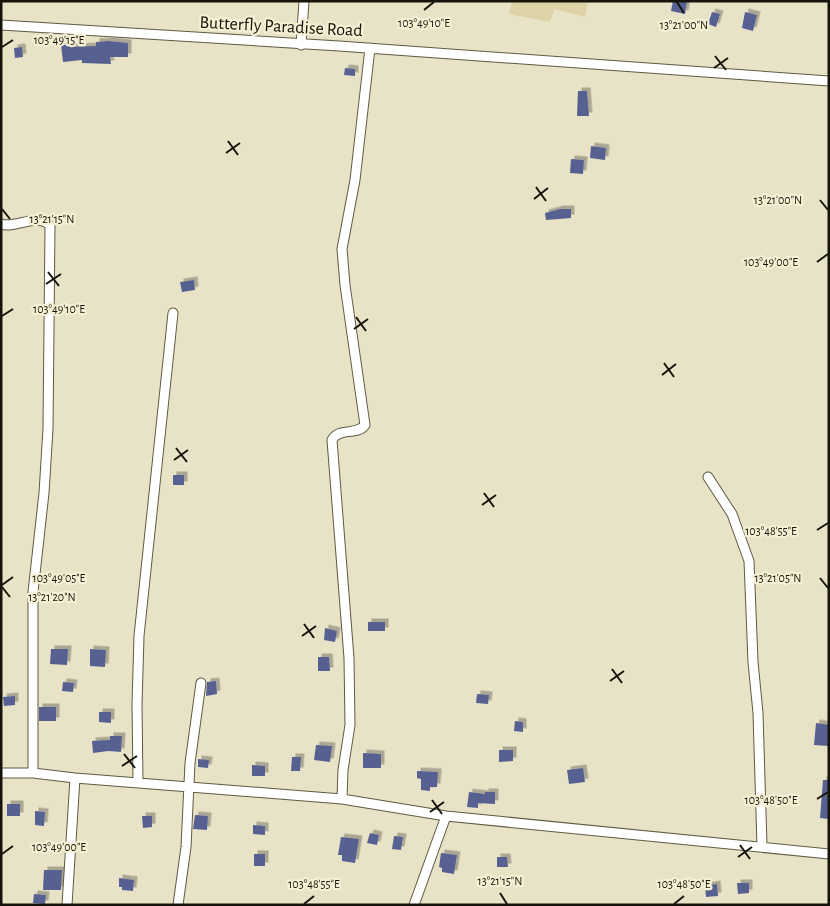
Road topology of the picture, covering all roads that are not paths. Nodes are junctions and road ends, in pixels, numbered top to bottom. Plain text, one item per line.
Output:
1 (304, 1) edge
2 (1, 25) edge
3 (301, 45) junction
4 (370, 48) junction
5 (829, 80) edge
6 (1, 224) edge
7 (173, 314) dead end
8 (708, 476) dead end
9 (201, 683) dead end
10 (33, 773) junction
11 (1, 774) edge
12 (75, 778) junction
13 (138, 782) junction
14 (188, 786) junction
15 (342, 799) junction
16 (446, 816) junction
17 (762, 846) junction
18 (829, 854) edge
19 (67, 905) edge
20 (178, 905) edge
21 (414, 905) edge

1 - 3 street
2 - 3 street, Butterfly Paradise Road
3 - 4 street, Butterfly Paradise Road
4 - 5 street, Butterfly Paradise Road
4 - 15 street
6 - 10 street
7 - 13 street
8 - 17 street
9 - 14 street
10 - 11 street
10 - 12 street
12 - 13 street
12 - 19 street
13 - 14 street
14 - 15 street
14 - 20 street
15 - 16 street
16 - 17 street
16 - 21 street
17 - 18 street

